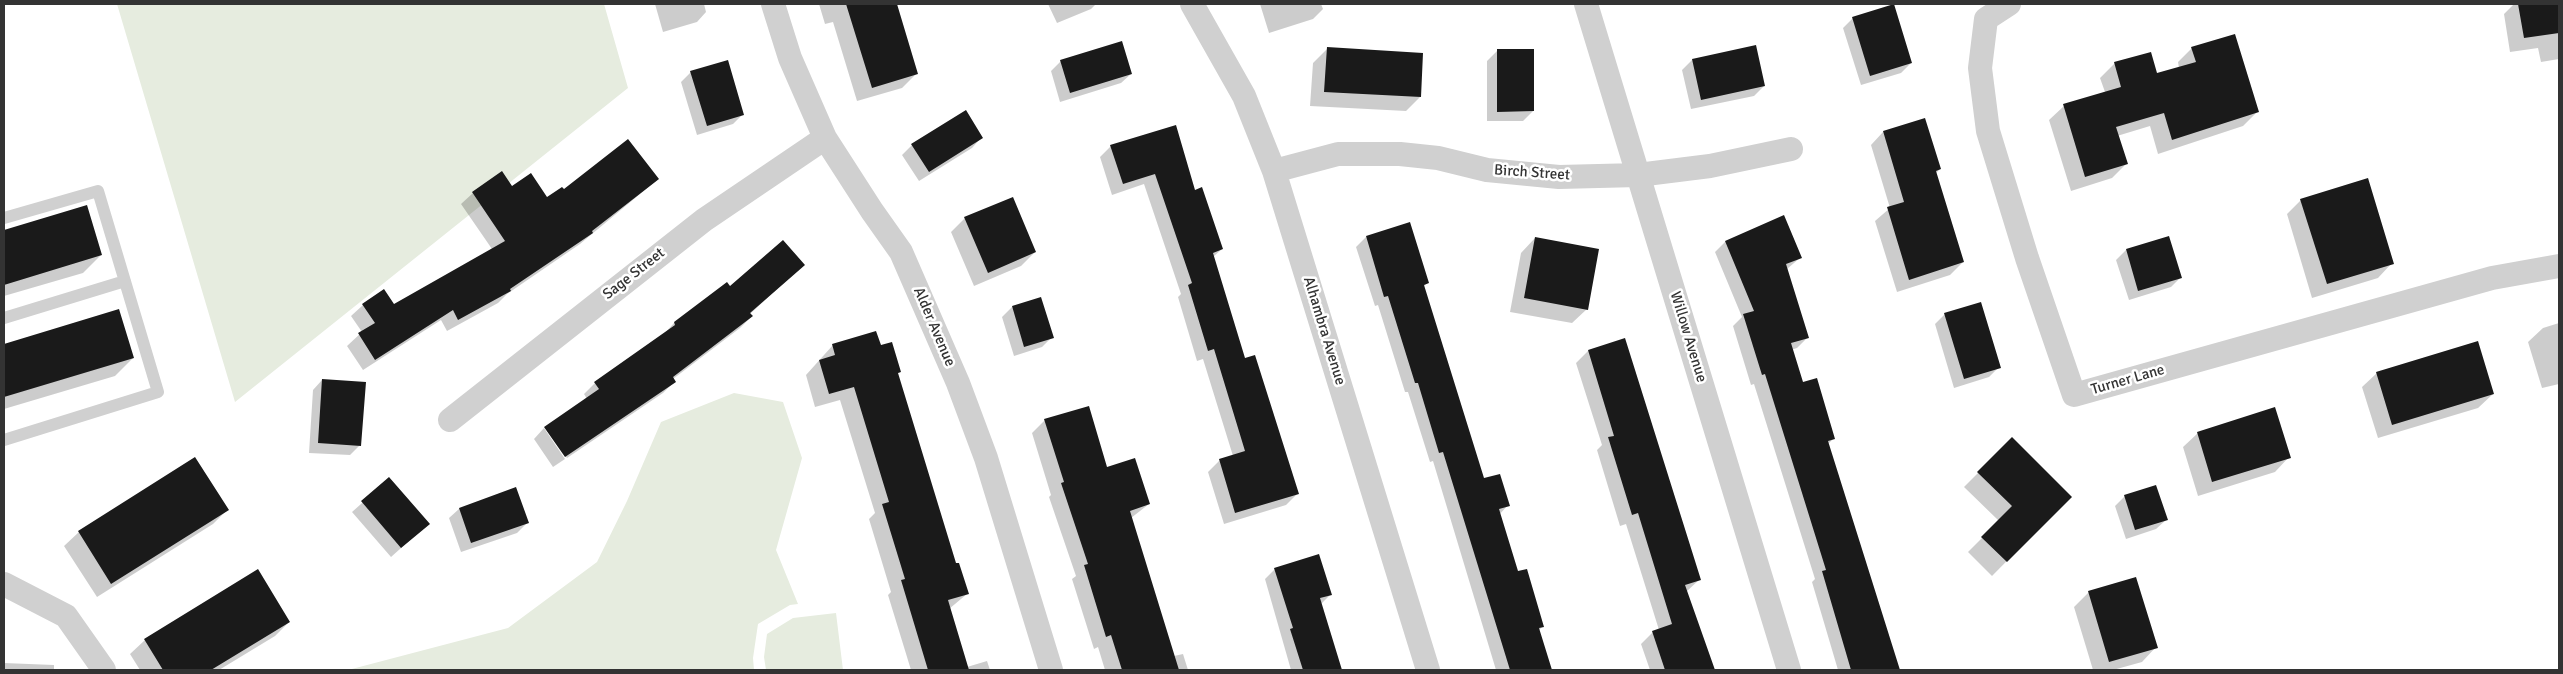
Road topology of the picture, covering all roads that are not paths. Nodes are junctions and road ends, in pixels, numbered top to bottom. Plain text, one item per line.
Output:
1 (773, 4) edge
2 (1192, 4) edge
3 (1586, 4) edge
4 (2009, 4) edge
5 (825, 138) junction
6 (1792, 149) dead end
7 (1274, 171) junction
8 (1638, 175) junction
9 (4, 218) edge
10 (2559, 266) edge
11 (124, 282) junction
12 (4, 318) edge
13 (450, 420) dead end
14 (4, 440) edge
15 (4, 584) edge
16 (104, 670) edge
17 (1051, 670) edge
18 (1428, 670) edge
19 (1789, 670) edge

1 - 5 street, Alder Avenue
2 - 7 street, Alhambra Avenue
3 - 8 street, Willow Avenue
4 - 10 street, Turner Lane
5 - 13 street, Sage Street
5 - 17 street, Alder Avenue
6 - 8 street, Birch Street
7 - 8 street, Birch Street
7 - 18 street, Alhambra Avenue
8 - 19 street, Willow Avenue
9 - 11 lane
11 - 12 lane
11 - 14 lane
15 - 16 street

